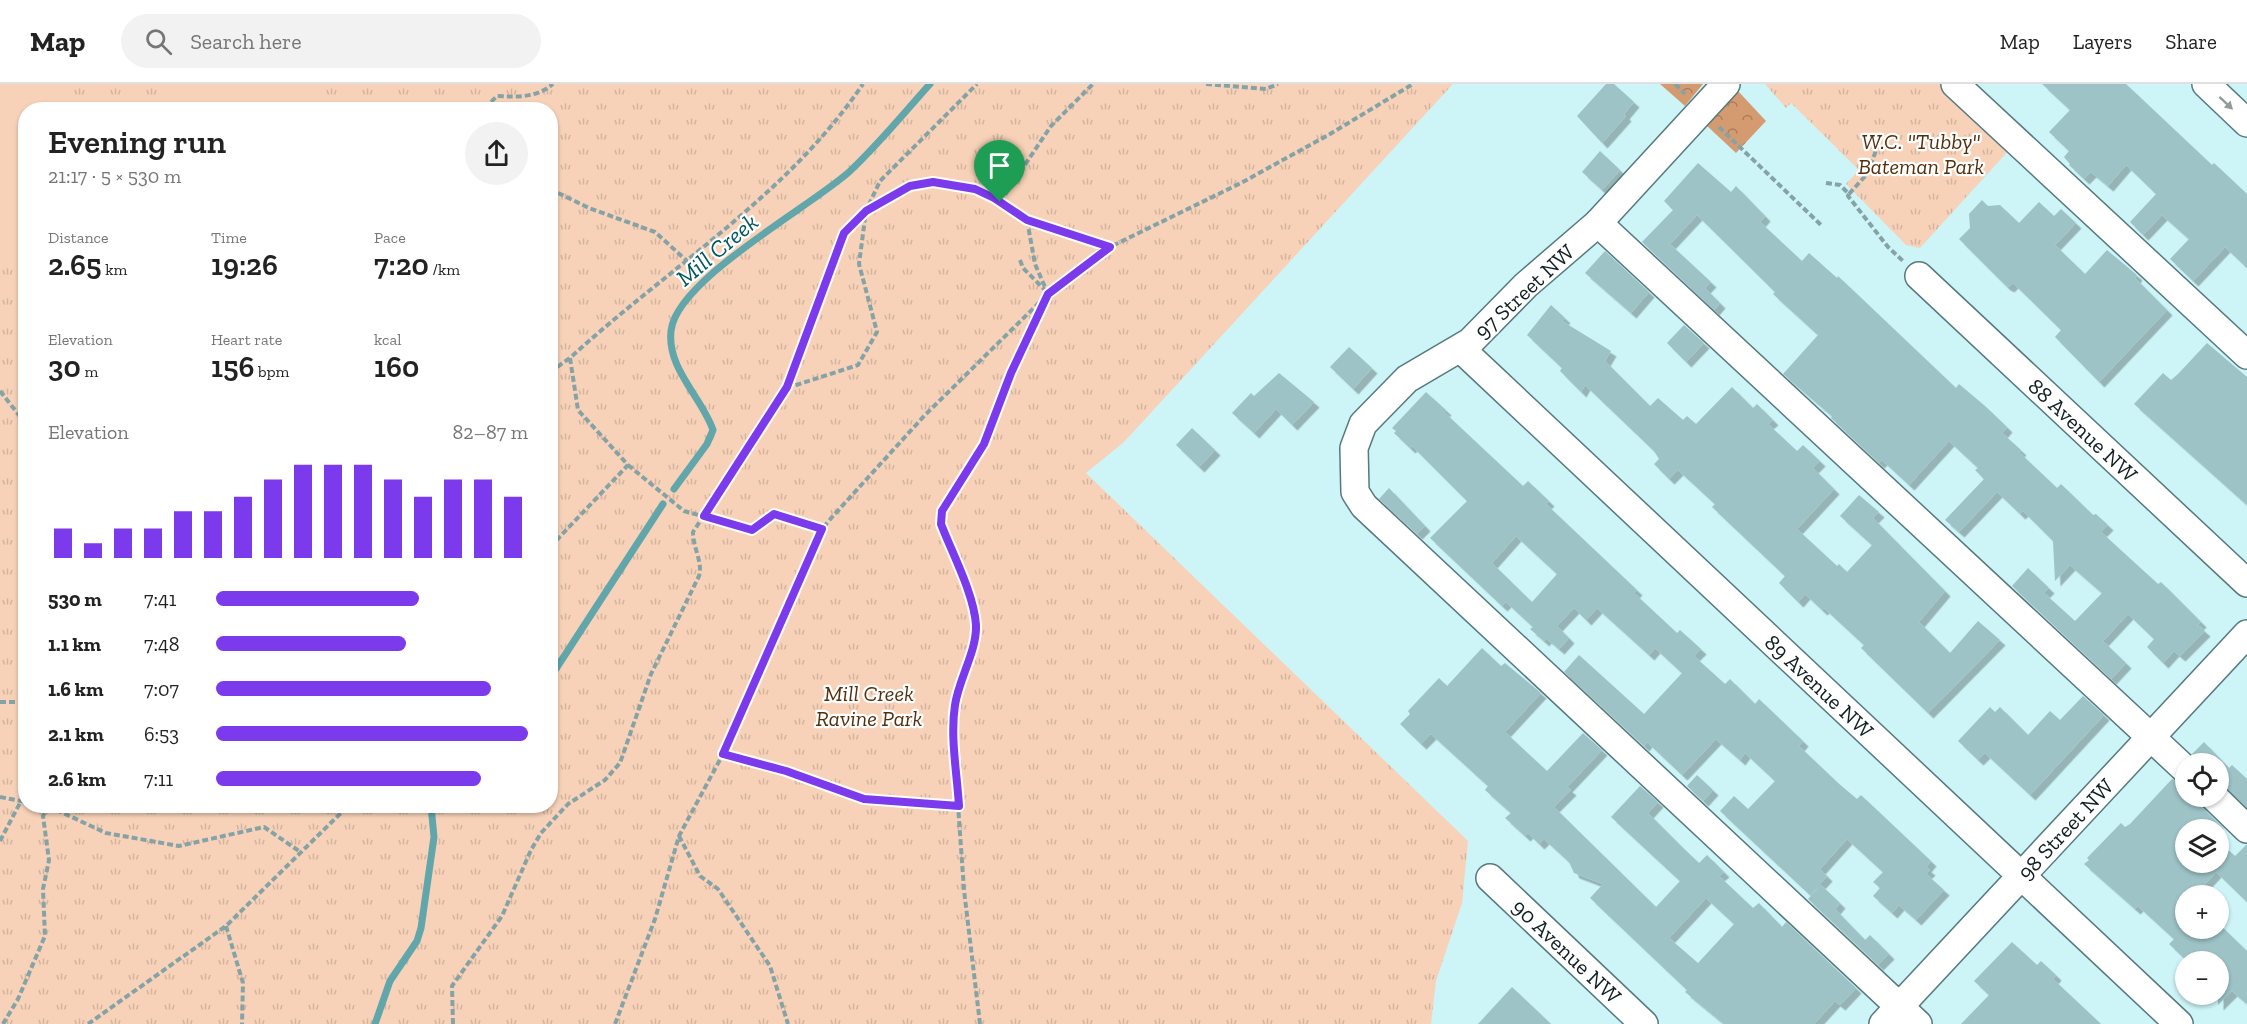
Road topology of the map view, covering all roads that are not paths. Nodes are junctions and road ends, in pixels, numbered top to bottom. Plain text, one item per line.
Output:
1 (1726, 84) edge
2 (1955, 84) edge
3 (2206, 84) edge
4 (2247, 123) edge
5 (1598, 223) junction
6 (1919, 276) road end
7 (1461, 349) junction
8 (2247, 355) edge
9 (2247, 583) edge
10 (2247, 634) edge
11 (2151, 737) junction
12 (2175, 760) edge
13 (2224, 807) edge
14 (2247, 829) edge
15 (2022, 876) junction
16 (1490, 879) dead end
17 (1900, 1018) edge
18 (1644, 1024) edge
19 (2179, 1024) edge

1 - 5 street, 97 Street NW
2 - 8 street
3 -> 4 street
5 - 7 street, 97 Street NW
5 - 11 street
6 - 9 street, 88 Avenue NW
7 - 15 street, 89 Avenue NW
7 - 17 street, 97 Street NW
10 - 11 street, 98 Street NW
11 - 12 street
11 - 15 street, 98 Street NW
13 - 14 street
15 - 17 street, 98 Street NW
15 - 19 street, 89 Avenue NW
16 - 18 street, 90 Avenue NW

